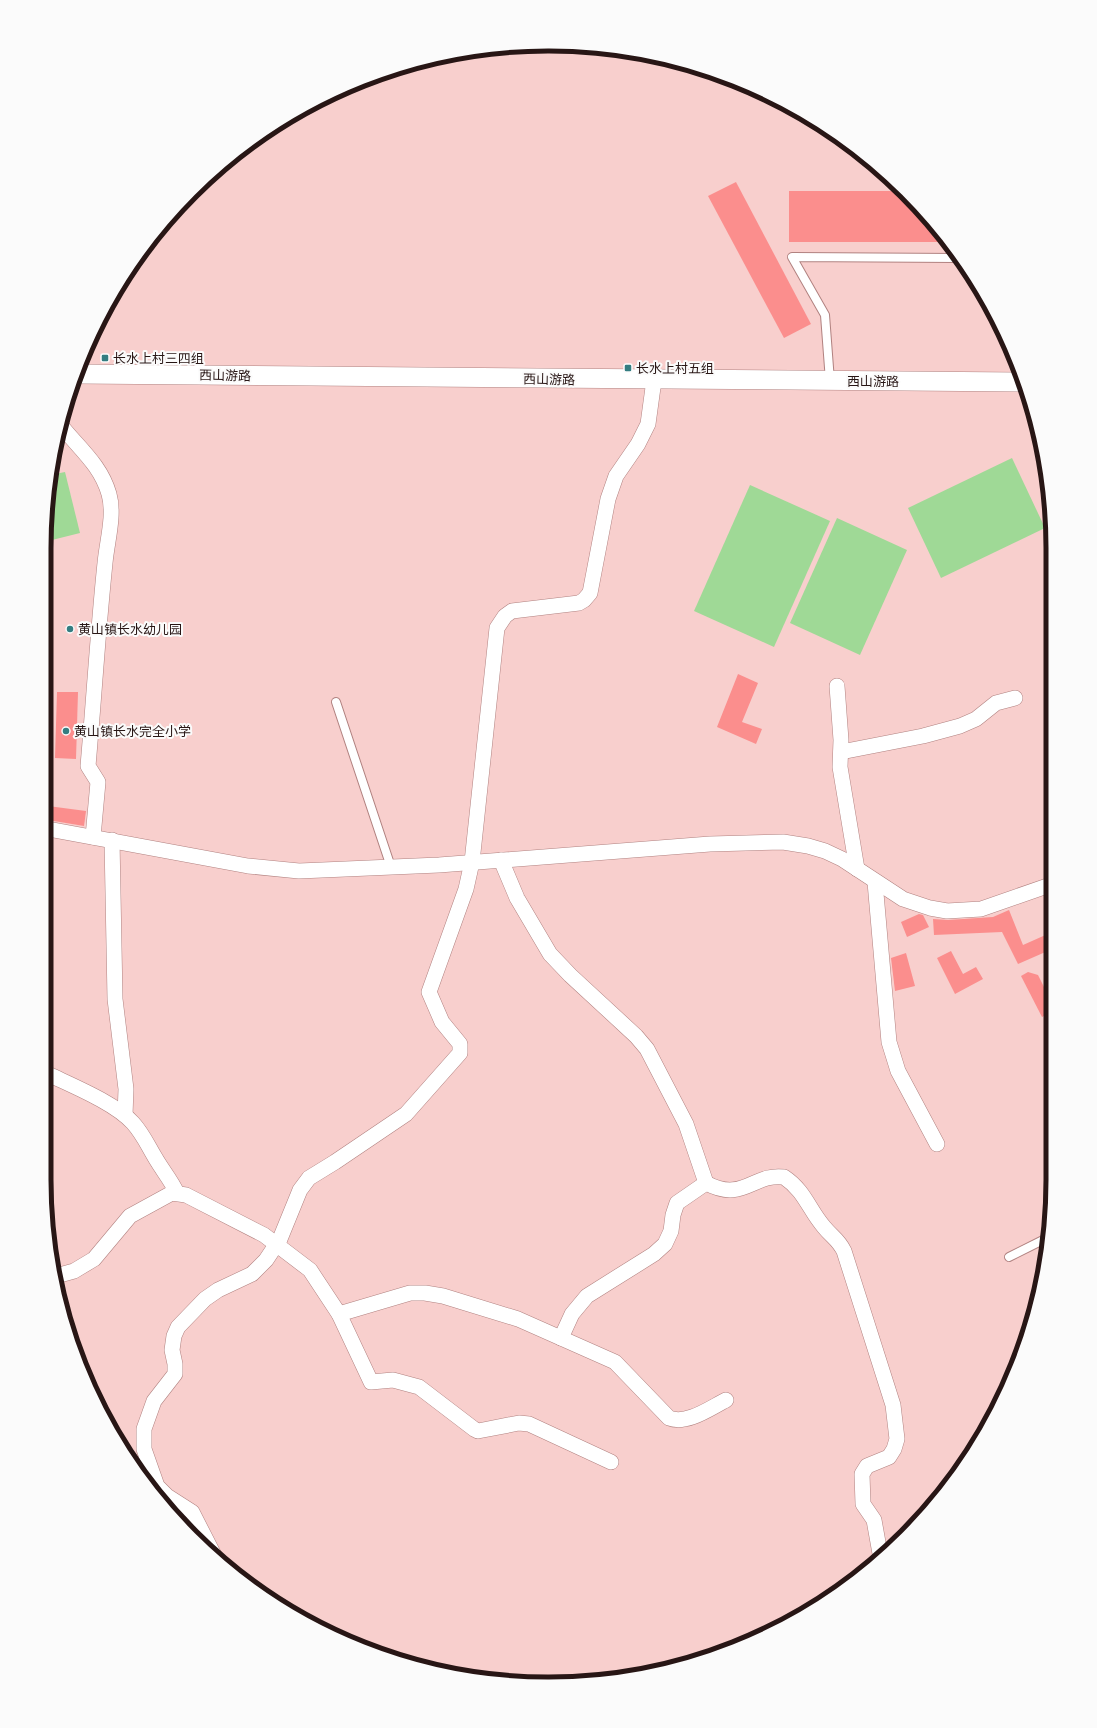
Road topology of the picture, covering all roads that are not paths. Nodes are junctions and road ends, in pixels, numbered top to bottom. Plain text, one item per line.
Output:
1 (952, 258) edge
2 (83, 374) edge
3 (654, 380) junction
4 (830, 381) junction
5 (1017, 382) edge
6 (66, 431) edge
7 (837, 686) dead end
8 (1015, 698) dead end
9 (336, 702) dead end
10 (841, 752) junction
11 (51, 829) edge
12 (93, 836) junction
13 (112, 840) junction
14 (501, 860) junction
15 (472, 862) junction
16 (391, 867) junction
17 (857, 869) junction
18 (875, 882) junction
19 (1046, 886) edge
20 (51, 1076) edge
21 (125, 1115) junction
22 (937, 1144) dead end
23 (706, 1184) junction
24 (177, 1193) junction
25 (1042, 1240) edge
26 (277, 1244) junction
27 (1009, 1257) dead end
28 (61, 1275) edge
29 (339, 1314) junction
30 (561, 1338) junction
31 (726, 1400) dead end
32 (611, 1462) dead end
33 (157, 1486) edge
34 (157, 1486) edge
35 (207, 1541) edge
36 (880, 1551) edge

1 - 4 lane
2 - 3 street, 西山游路
3 - 4 street, 西山游路
3 - 15 street
4 - 5 street, 西山游路
6 - 12 street
7 - 10 street
8 - 10 street
9 - 16 lane
10 - 17 street
11 - 12 street
12 - 13 street
13 - 16 street
13 - 21 street
14 - 15 street
14 - 17 street
14 - 23 street
15 - 16 street
15 - 26 street
17 - 18 street
18 - 19 street
18 - 22 street
20 - 21 street
21 - 24 street
23 - 30 street
23 - 36 street
24 - 26 street
24 - 28 street
25 - 27 lane
26 - 29 street
26 - 34 street
29 - 30 street
29 - 32 street
30 - 31 street
33 - 35 street

